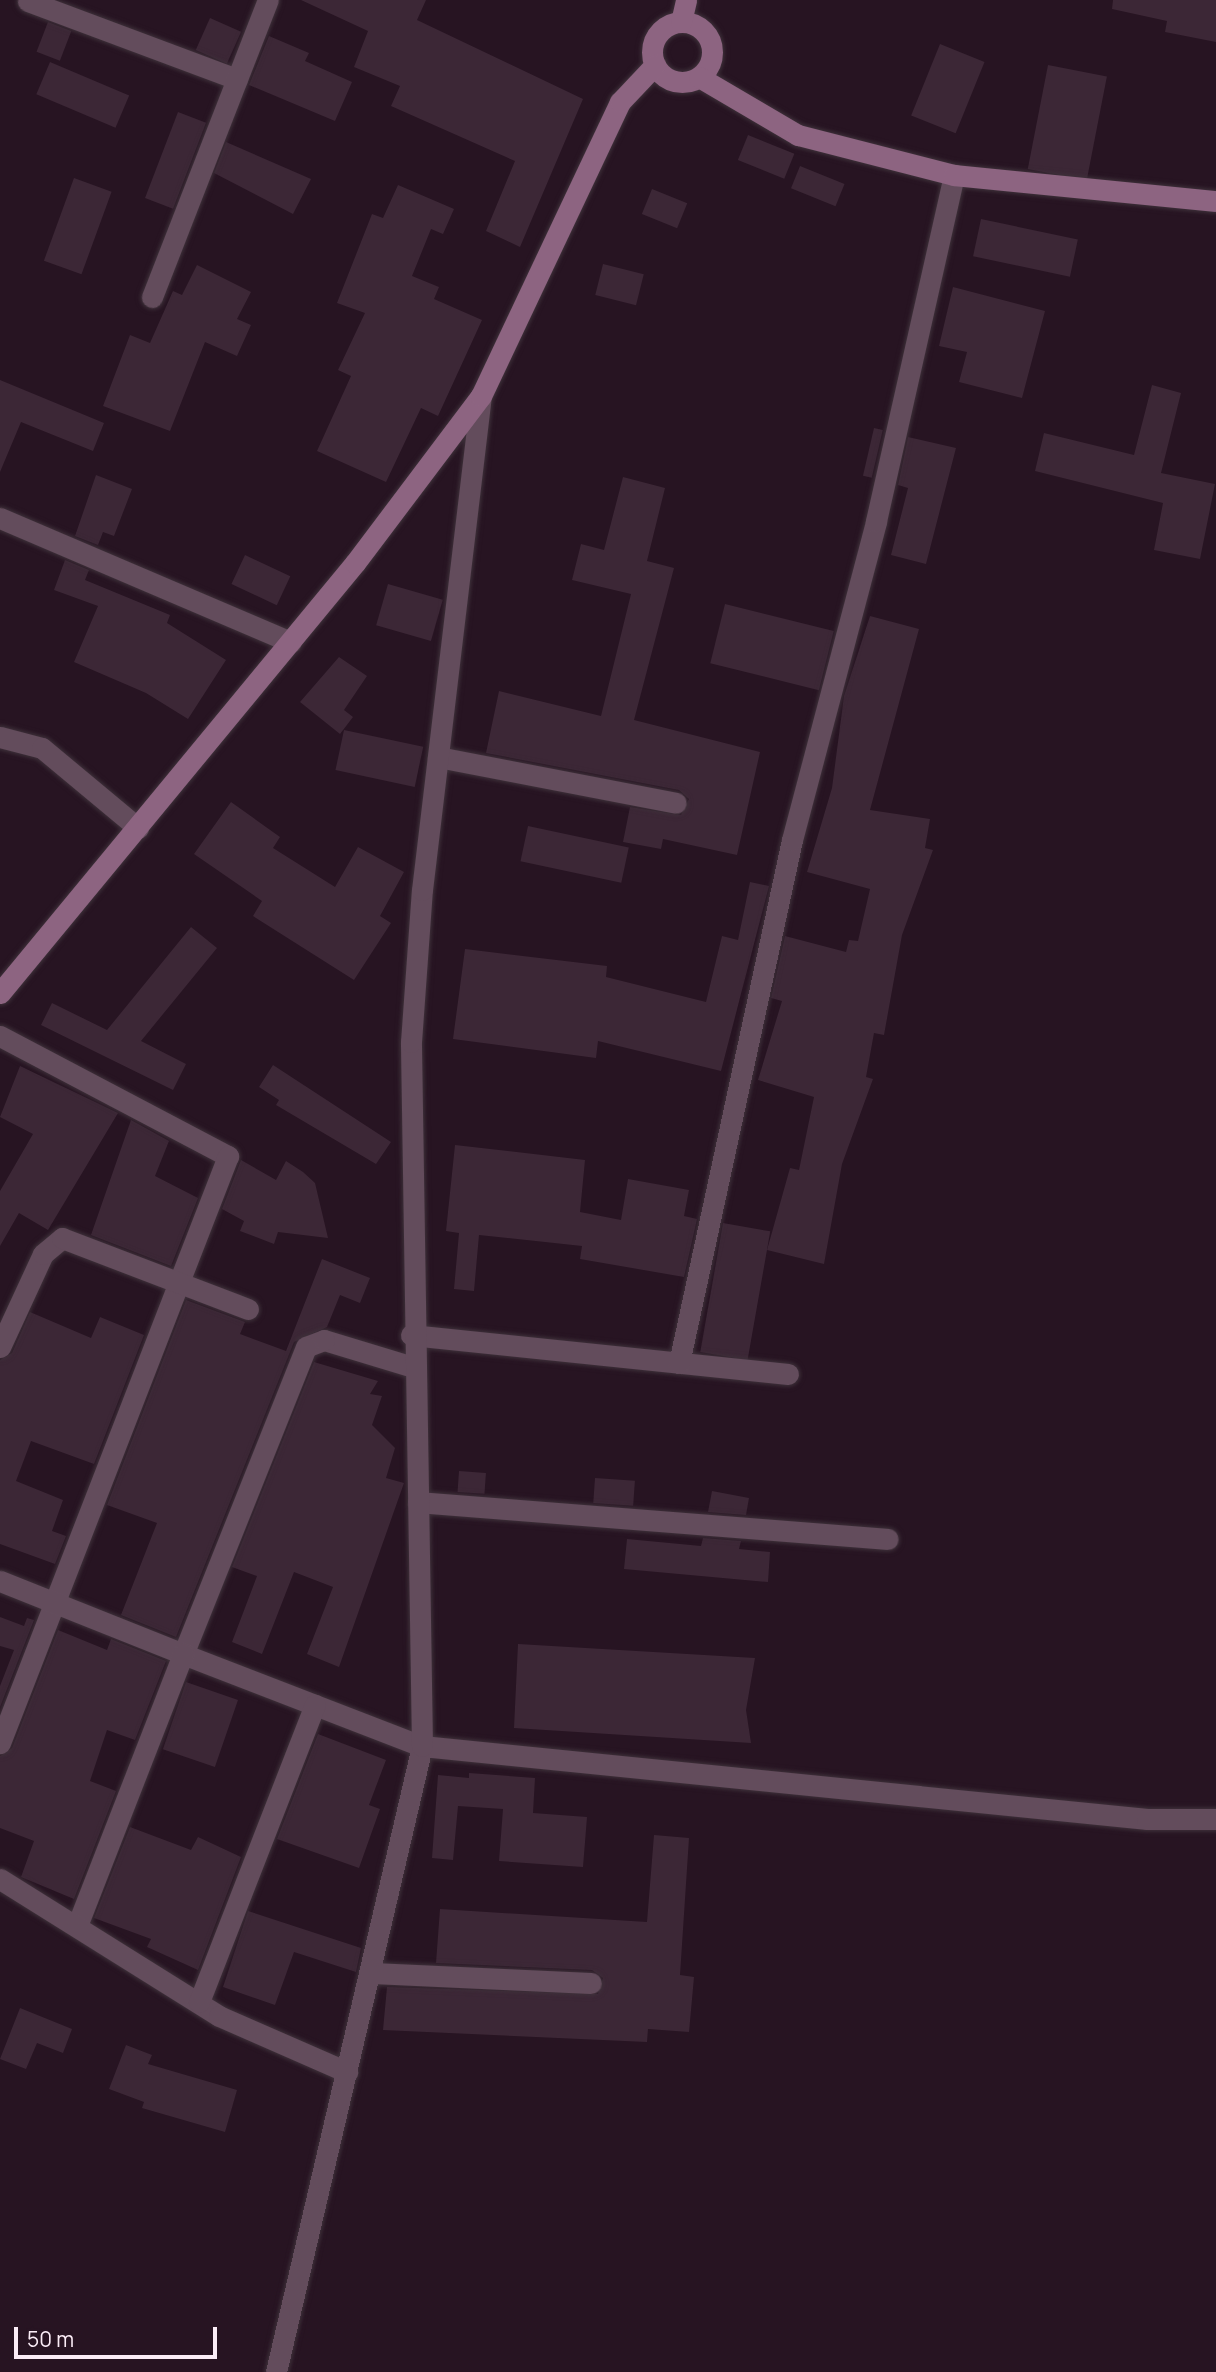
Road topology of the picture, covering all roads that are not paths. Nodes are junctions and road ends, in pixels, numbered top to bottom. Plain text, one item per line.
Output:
1 (268, 0) edge
2 (686, 0) edge
3 (28, 1) edge
4 (681, 22) junction
5 (655, 65) junction
6 (699, 78) junction
7 (237, 79) junction
8 (954, 175) junction
9 (1216, 201) edge
10 (152, 297) dead end
11 (481, 396) junction
12 (0, 518) edge
13 (290, 642) junction
14 (0, 737) edge
15 (438, 757) junction
16 (676, 803) dead end
17 (138, 828) junction
18 (0, 993) edge
19 (0, 1036) edge
20 (181, 1283) junction
21 (248, 1309) dead end
22 (411, 1335) junction
23 (0, 1347) edge
24 (679, 1363) junction
25 (413, 1367) junction
26 (788, 1374) dead end
27 (418, 1502) junction
28 (888, 1539) dead end
29 (0, 1581) edge
30 (59, 1603) junction
31 (183, 1654) junction
32 (316, 1705) junction
33 (0, 1743) edge
34 (422, 1746) junction
35 (1216, 1819) edge
36 (0, 1879) edge
37 (78, 1924) junction
38 (372, 1973) junction
39 (591, 1983) dead end
40 (199, 2002) junction
41 (347, 2072) junction
42 (276, 2372) edge

1 - 7 street
2 - 4 main road
3 - 7 street
4 - 5 main road
4 - 6 main road
5 - 6 main road
5 - 11 main road
6 - 8 main road
7 - 10 street
8 - 9 main road
8 - 24 street
11 - 13 main road
11 - 15 street
12 - 13 street
13 - 17 main road
14 - 17 street
15 - 16 street
15 - 22 street
17 - 18 main road
19 - 20 street
20 - 21 street
20 - 23 street
20 - 30 street
22 - 24 street
22 - 25 street
24 - 26 street
25 - 27 street
25 - 31 street
27 - 28 street
27 - 34 street
29 - 30 street
30 - 31 street
30 - 33 street
31 - 32 street
31 - 37 street
32 - 34 street
32 - 40 street
34 - 35 street
34 - 38 street
36 - 37 street
37 - 40 street
38 - 39 street
38 - 41 street
40 - 41 street
41 - 42 street

